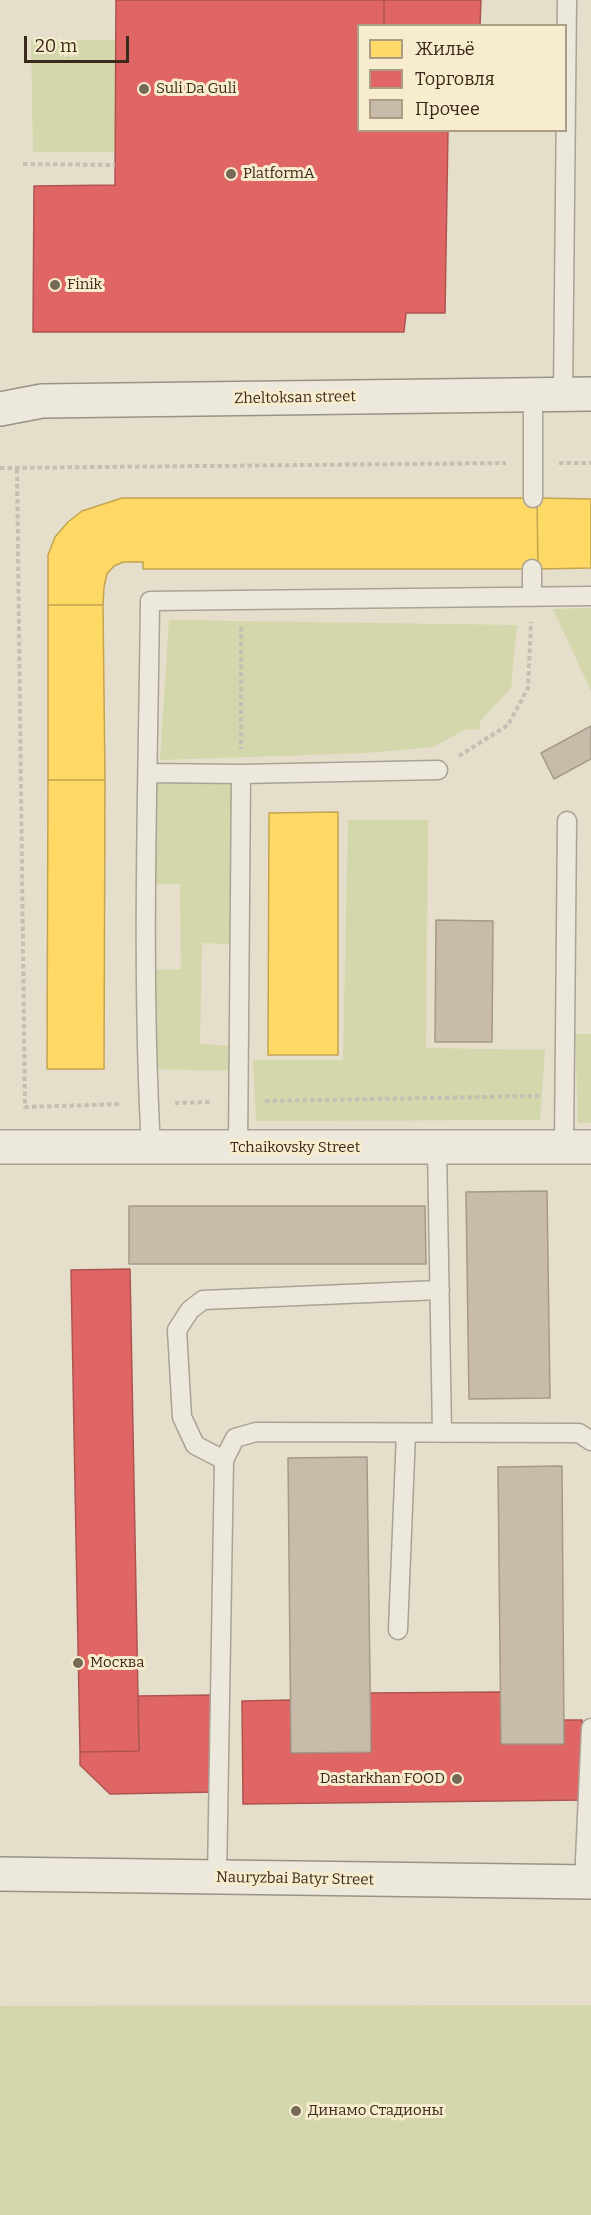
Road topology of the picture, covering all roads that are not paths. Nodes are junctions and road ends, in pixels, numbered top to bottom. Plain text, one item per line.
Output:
1 (567, 0) edge
2 (567, 24) edge
3 (565, 132) edge
4 (562, 394) edge
5 (0, 409) edge
6 (533, 498) dead end
7 (532, 569) dead end
8 (591, 596) edge
9 (532, 597) junction
10 (438, 770) road end
11 (148, 773) junction
12 (241, 774) junction
13 (567, 821) dead end
14 (0, 1147) edge
15 (151, 1148) junction
16 (238, 1148) junction
17 (437, 1148) junction
18 (578, 1148) edge
19 (440, 1290) junction
20 (406, 1433) junction
21 (442, 1433) junction
22 (591, 1440) edge
23 (224, 1460) junction
24 (398, 1630) dead end
25 (591, 1728) edge
26 (0, 1874) edge
27 (217, 1878) junction
28 (587, 1882) edge

1 - 2 lane
3 - 4 lane
4 - 5 main road, Zheltoksan street
4 - 6 lane
7 - 9 lane
8 - 9 lane
9 - 11 lane
10 - 12 lane
11 - 12 lane
11 - 15 lane
12 - 16 lane
13 - 18 lane
14 - 15 main road, Tchaikovsky Street
15 - 16 main road, Tchaikovsky Street
16 - 17 main road, Tchaikovsky Street
17 - 18 main road, Tchaikovsky Street
17 - 19 lane
19 - 21 lane
19 - 23 lane
20 - 21 lane
20 - 23 lane
20 - 24 lane
21 - 22 lane
23 - 27 lane
25 - 28 lane
26 - 27 main road, Nauryzbai Batyr Street
27 - 28 main road, Nauryzbai Batyr Street

